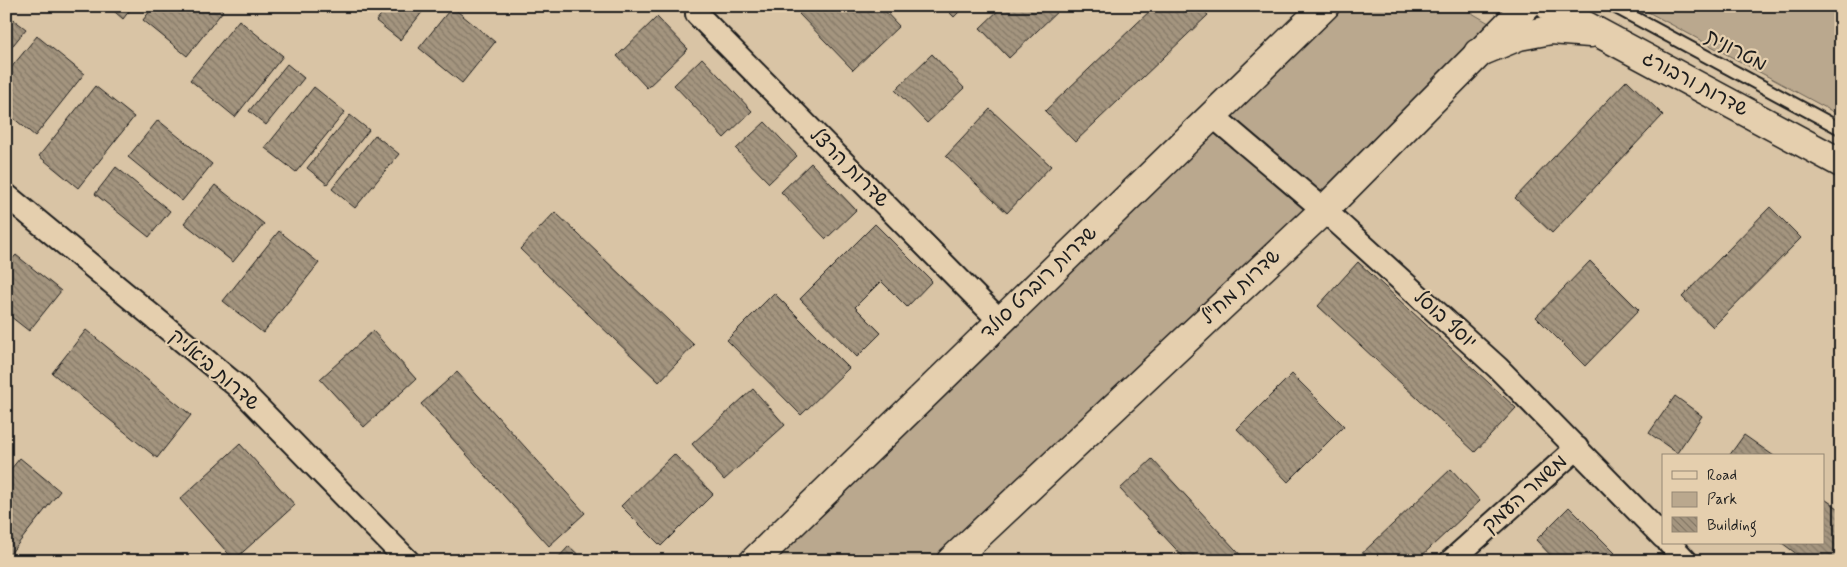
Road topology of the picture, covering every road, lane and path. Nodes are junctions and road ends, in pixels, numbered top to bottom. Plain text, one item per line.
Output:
1 (1325, 6) edge
2 (1526, 6) edge
3 (1549, 6) edge
4 (1613, 6) edge
5 (698, 14) dead end
6 (1603, 35) junction
7 (1478, 54) junction
8 (1213, 116) junction
9 (1841, 129) edge
10 (1841, 163) edge
11 (6, 196) edge
12 (1324, 210) junction
13 (1000, 321) junction
14 (1577, 448) junction
15 (1662, 536) edge
16 (1670, 544) edge
17 (408, 561) edge
18 (754, 561) edge
19 (951, 561) edge
20 (1450, 561) edge
21 (1686, 561) edge

1 - 8 street, שדרות רוברט סולד
2 - 7 street, שדרות מח"ל
3 - 6 street, שדרות ורבורג
4 - 9 lane, מטרונית
5 - 13 street, שדרות הרצל
6 - 7 street
6 - 10 street, שדרות ורבורג
7 - 12 street, שדרות מח"ל
8 - 12 street, יוסף בוסל
8 - 13 street, שדרות רוברט סולד
11 - 17 street, שדרות ביאליק
12 - 14 street, יוסף בוסל
12 - 19 street, שדרות מח"ל
13 - 18 street, שדרות רוברט סולד
14 - 15 street, יוסף בוסל
14 - 20 street, משמר העמק
16 - 21 street

